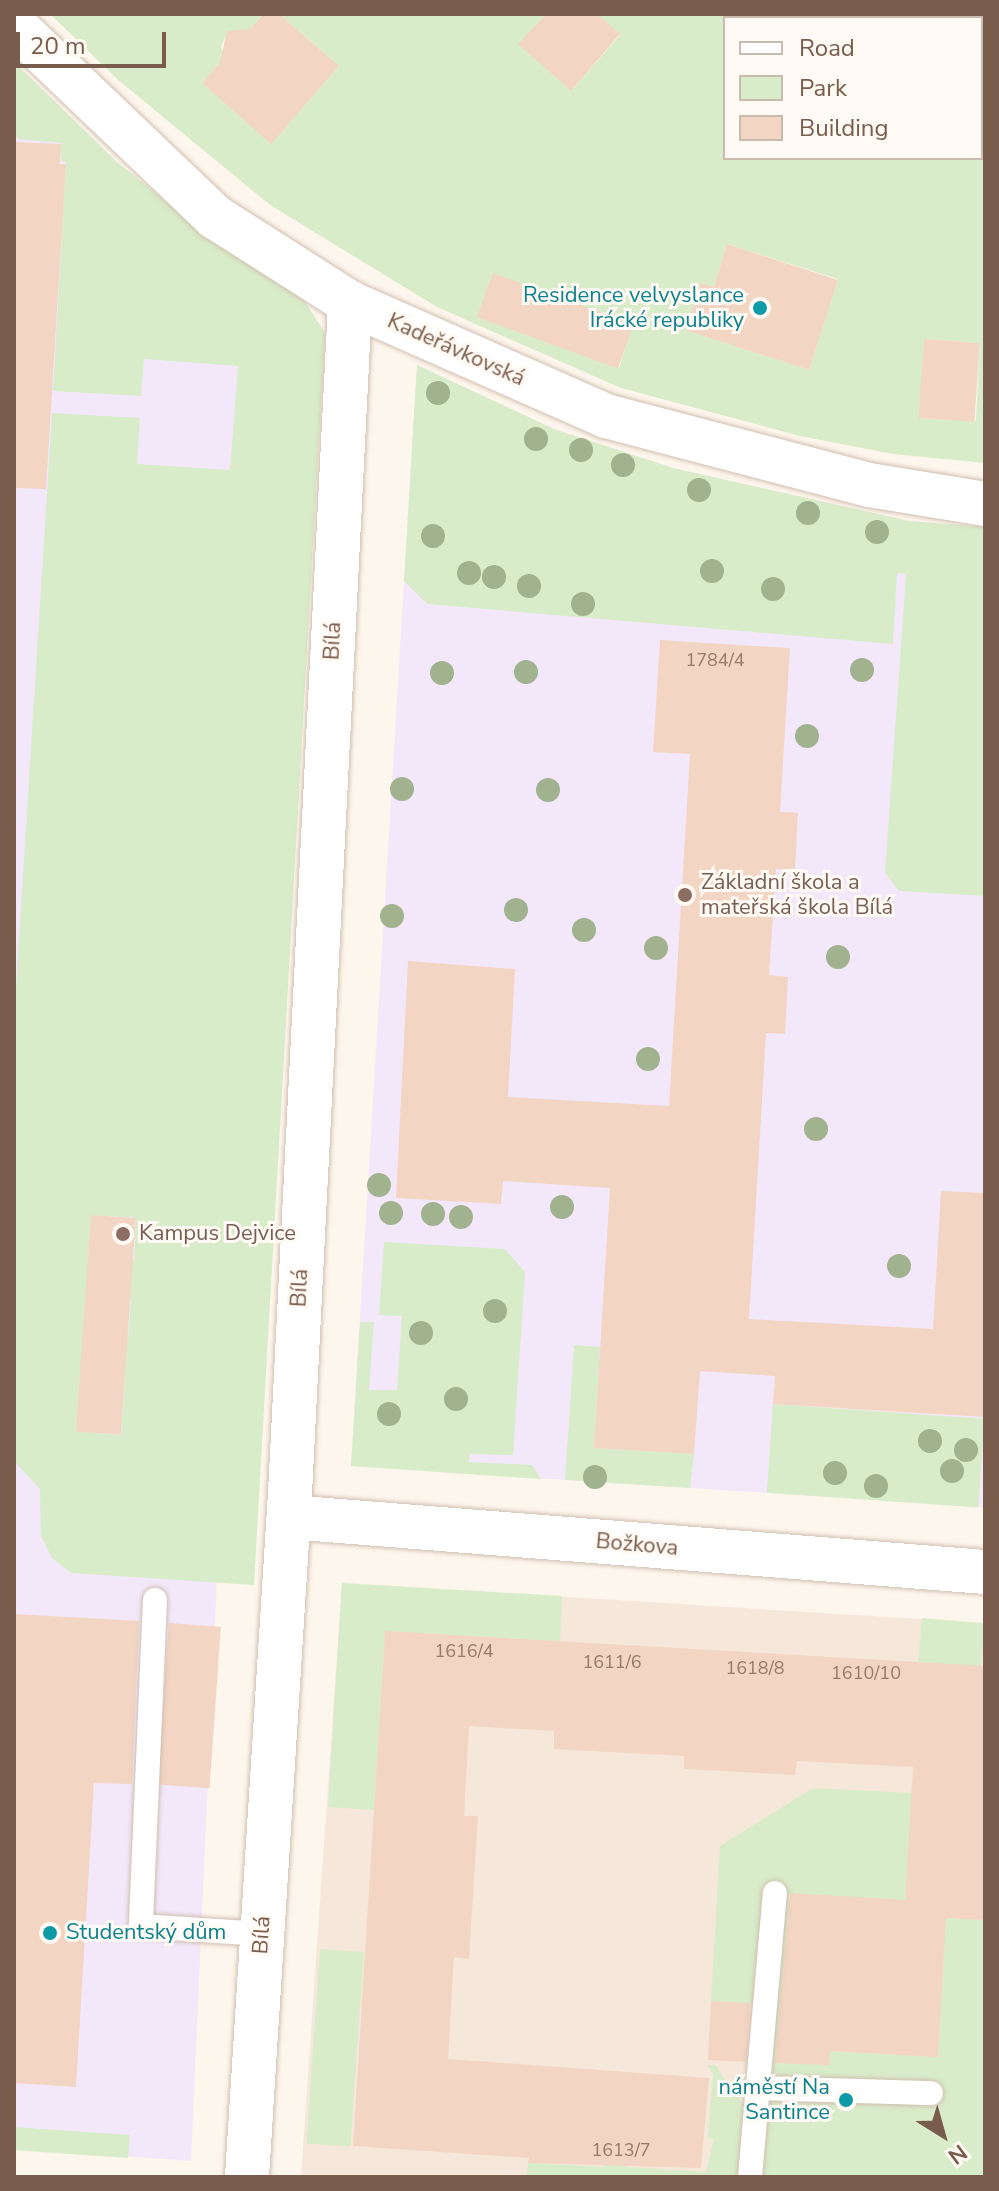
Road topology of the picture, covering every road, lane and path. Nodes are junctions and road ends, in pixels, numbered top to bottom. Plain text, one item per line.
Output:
1 (14, 25) edge
2 (350, 303) junction
3 (985, 504) edge
4 (289, 1517) junction
5 (985, 1572) edge
6 (155, 1600) dead end
7 (775, 1893) dead end
8 (262, 1934) junction
9 (760, 2088) junction
10 (931, 2093) dead end
11 (247, 2177) edge
12 (750, 2177) edge

1 - 2 street, Kadeřávkovská
2 - 3 street, Kadeřávkovská
2 - 4 street, Bílá
4 - 5 street, Božkova
4 - 8 street, Bílá
6 - 8 lane
7 - 9 lane
8 - 11 street, Bílá
9 - 10 lane
9 - 12 lane

